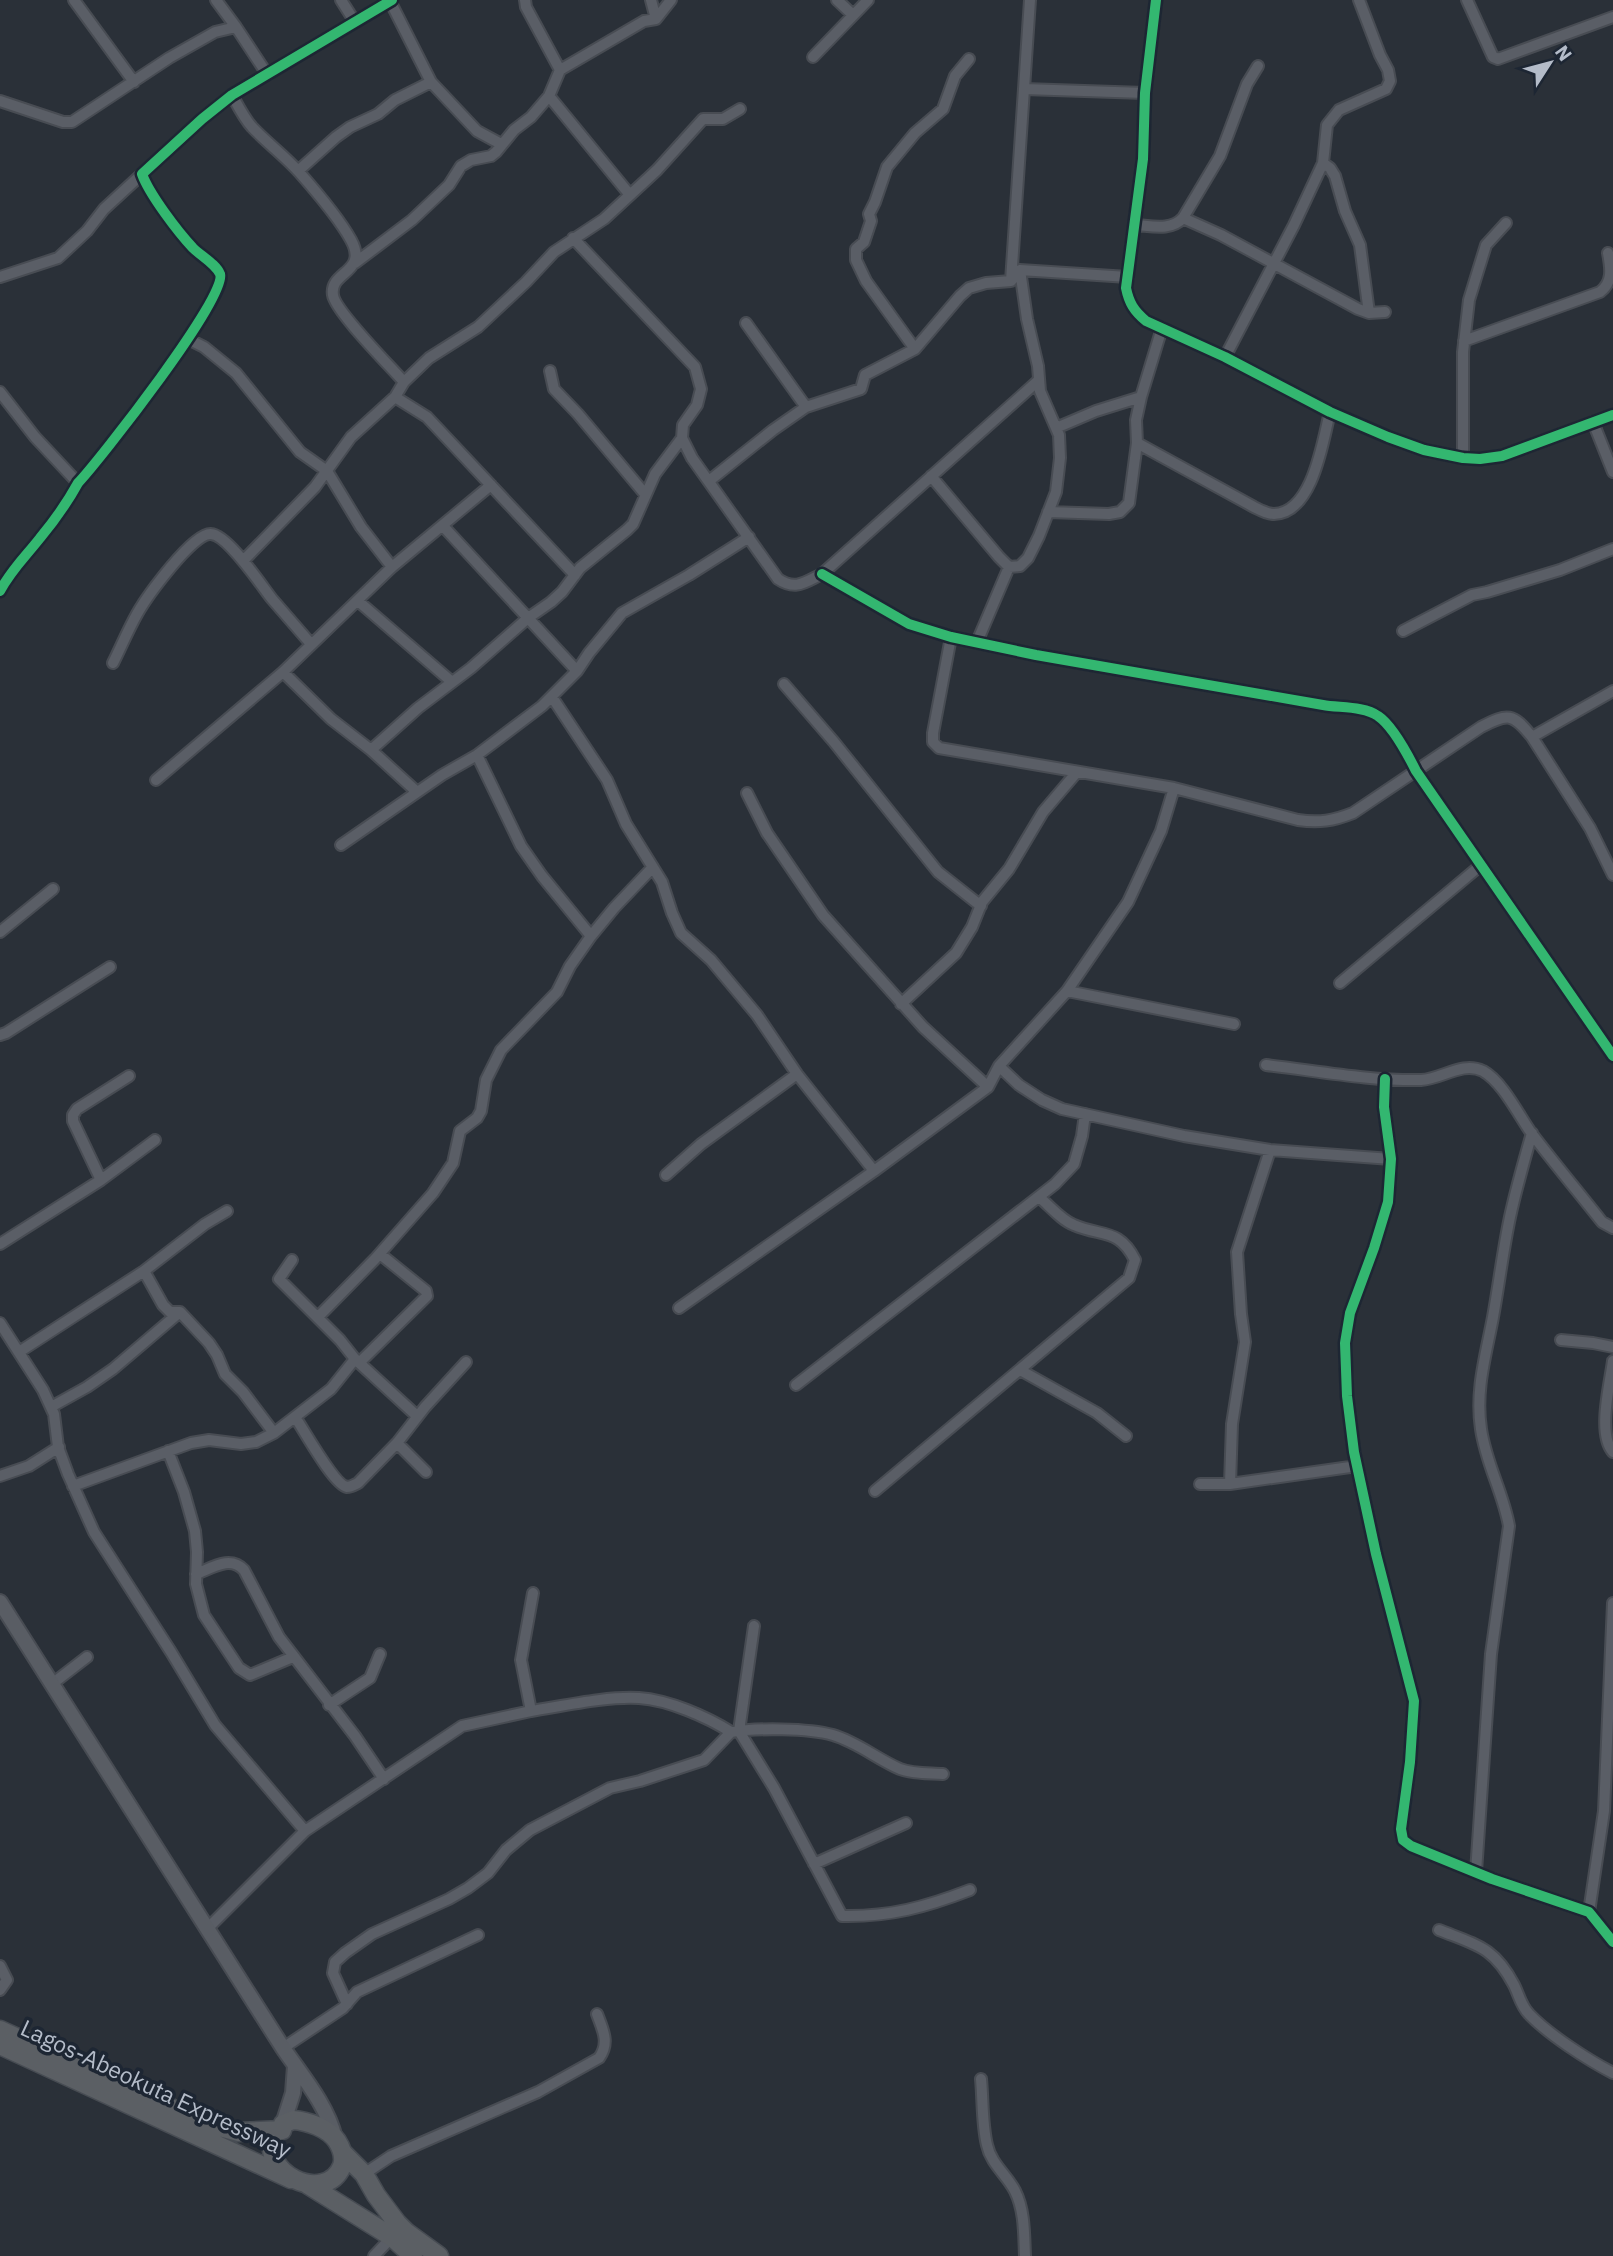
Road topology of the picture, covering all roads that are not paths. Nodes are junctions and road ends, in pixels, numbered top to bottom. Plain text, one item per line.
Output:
1 (74, 0) edge
2 (216, 0) edge
3 (341, 0) edge
4 (525, 0) edge
5 (651, 0) edge
6 (671, 0) edge
7 (837, 0) edge
8 (868, 0) edge
9 (1030, 0) edge
10 (1156, 0) edge
11 (1359, 0) edge
12 (1467, 0) edge
13 (391, 1) edge
14 (853, 15) junction
15 (1613, 17) edge
16 (656, 19) junction
17 (355, 22) junction
18 (236, 27) junction
19 (813, 57) dead end
20 (969, 59) dead end
21 (1258, 66) dead end
22 (561, 70) junction
23 (267, 74) junction
24 (134, 82) junction
25 (431, 82) junction
26 (1024, 89) junction
27 (1145, 93) junction
28 (232, 96) junction
29 (549, 96) junction
30 (0, 101) edge
31 (740, 109) dead end
32 (501, 144) junction
33 (1323, 163) junction
34 (298, 171) junction
35 (142, 174) junction
36 (631, 195) junction
37 (1183, 218) junction
38 (1506, 223) dead end
39 (1136, 225) junction
40 (573, 238) junction
41 (1608, 253) dead end
42 (355, 264) junction
43 (1274, 264) junction
44 (1020, 271) junction
45 (0, 277) edge
46 (1128, 277) junction
47 (1011, 281) junction
48 (1385, 312) dead end
49 (1369, 313) junction
50 (746, 323) dead end
51 (1162, 328) junction
52 (188, 339) junction
53 (1464, 341) junction
54 (915, 349) junction
55 (1225, 357) junction
56 (550, 371) dead end
57 (1039, 380) junction
58 (404, 382) junction
59 (0, 392) edge
60 (395, 397) junction
61 (1140, 397) junction
62 (806, 407) junction
63 (1330, 412) junction
64 (1613, 415) edge
65 (1593, 422) junction
66 (1056, 428) junction
67 (682, 438) junction
68 (1137, 443) junction
69 (1463, 458) junction
70 (327, 471) junction
71 (1613, 472) edge
72 (931, 476) junction
73 (709, 481) junction
74 (78, 483) junction
75 (491, 485) junction
76 (645, 494) junction
77 (1048, 512) junction
78 (443, 526) junction
79 (749, 537) junction
80 (1613, 549) edge
81 (243, 561) junction
82 (392, 567) junction
83 (1009, 567) junction
84 (822, 573) junction
85 (575, 575) junction
86 (0, 591) edge
87 (358, 601) junction
88 (527, 618) junction
89 (1403, 631) dead end
90 (951, 637) junction
91 (977, 642) junction
92 (310, 644) junction
93 (113, 663) dead end
94 (577, 671) junction
95 (283, 672) junction
96 (452, 682) junction
97 (784, 684) dead end
98 (1613, 691) edge
99 (552, 697) junction
100 (1532, 737) junction
101 (372, 750) junction
102 (477, 755) junction
103 (1416, 771) junction
104 (1077, 772) junction
105 (156, 780) dead end
106 (1174, 788) junction
107 (417, 792) junction
108 (747, 793) dead end
109 (341, 845) dead end
110 (1481, 865) junction
111 (653, 866) junction
112 (1613, 875) edge
113 (53, 889) dead end
114 (981, 906) junction
115 (0, 932) edge
116 (591, 936) junction
117 (110, 967) dead end
118 (1340, 983) dead end
119 (1067, 991) junction
120 (901, 1004) junction
121 (1234, 1024) dead end
122 (0, 1035) edge
123 (1613, 1056) edge
124 (1266, 1065) dead end
125 (999, 1066) junction
126 (797, 1074) junction
127 (130, 1076) dead end
128 (1385, 1079) junction
129 (988, 1087) junction
130 (1085, 1114) junction
131 (1532, 1133) junction
132 (155, 1140) dead end
133 (1270, 1150) junction
134 (1391, 1159) junction
135 (874, 1171) junction
136 (666, 1175) dead end
137 (101, 1180) junction
138 (1039, 1196) junction
139 (227, 1211) dead end
140 (1613, 1228) edge
141 (0, 1244) edge
142 (380, 1254) junction
143 (292, 1260) dead end
144 (144, 1271) junction
145 (679, 1308) dead end
146 (180, 1311) junction
147 (318, 1317) junction
148 (0, 1323) edge
149 (1561, 1340) dead end
150 (1613, 1348) edge
151 (19, 1352) junction
152 (357, 1361) junction
153 (1613, 1361) edge
154 (466, 1362) dead end
155 (1020, 1370) junction
156 (796, 1385) dead end
157 (51, 1407) junction
158 (417, 1416) junction
159 (295, 1417) junction
160 (274, 1433) junction
161 (1126, 1436) dead end
162 (397, 1443) junction
163 (59, 1447) junction
164 (167, 1451) junction
165 (1613, 1452) edge
166 (1357, 1466) junction
167 (426, 1472) dead end
168 (0, 1476) edge
169 (1200, 1484) dead end
170 (1230, 1484) junction
171 (73, 1486) junction
172 (875, 1491) dead end
173 (196, 1574) junction
174 (533, 1593) dead end
175 (0, 1602) edge
176 (1613, 1603) edge
177 (754, 1626) dead end
178 (380, 1654) dead end
179 (87, 1657) dead end
180 (293, 1657) junction
181 (52, 1684) junction
182 (329, 1704) junction
183 (531, 1711) junction
184 (735, 1731) junction
185 (943, 1774) dead end
186 (384, 1779) junction
187 (906, 1823) dead end
188 (305, 1832) junction
189 (814, 1864) junction
190 (1476, 1872) junction
191 (970, 1890) dead end
192 (1589, 1912) junction
193 (208, 1928) junction
194 (1439, 1930) dead end
195 (478, 1935) dead end
196 (1613, 1942) edge
197 (0, 1966) edge
198 (0, 1990) edge
199 (347, 2004) junction
200 (597, 2014) dead end
201 (0, 2029) edge
202 (0, 2045) edge
203 (283, 2048) junction
204 (295, 2066) junction
205 (1613, 2073) edge
206 (981, 2079) dead end
207 (283, 2127) junction
208 (339, 2145) junction
209 (364, 2174) junction
210 (299, 2181) junction
211 (392, 2237) junction
212 (374, 2256) edge
213 (413, 2256) edge
214 (439, 2256) edge
215 (1025, 2256) edge

1 - 24 street
2 - 18 street
3 - 17 street
4 - 22 street
5 - 16 street
6 - 16 street
7 - 14 street
8 - 14 street
9 - 26 street
10 - 27 street
11 - 33 street
12 - 15 street
13 - 17 street
13 - 25 street
14 - 19 street
16 - 22 street
17 - 23 street
18 - 23 street
18 - 24 street
20 - 54 street
21 - 37 street
22 - 29 street
23 - 28 street
24 - 30 street
25 - 32 street
25 - 34 street
26 - 27 street
26 - 47 street
27 - 39 street
28 - 34 street
28 - 35 street
29 - 32 street
29 - 36 street
31 - 36 street
32 - 42 street
33 - 43 street
33 - 49 street
34 - 42 street
35 - 45 street
35 - 52 street
36 - 40 street
37 - 39 street
37 - 43 street
38 - 53 street
39 - 46 street
40 - 58 street
40 - 67 street
41 - 53 street
42 - 58 street
43 - 49 street
43 - 55 street
44 - 46 street
44 - 47 street
44 - 57 street
46 - 51 street
47 - 54 street
48 - 49 street
50 - 62 street
51 - 55 street
51 - 61 street
52 - 70 street
52 - 74 street
53 - 69 street
54 - 62 street
55 - 63 street
56 - 76 street
57 - 66 street
57 - 72 street
58 - 60 street
59 - 74 street
60 - 70 street
60 - 75 street
61 - 66 street
61 - 68 street
62 - 73 street
63 - 68 street
63 - 69 street
64 - 65 street
65 - 69 street
65 - 71 street
66 - 77 street
67 - 73 street
67 - 76 street
68 - 77 street
70 - 81 street
70 - 82 street
72 - 83 street
72 - 84 street
73 - 79 street
74 - 86 street
75 - 78 street
75 - 85 street
76 - 85 street
77 - 83 street
78 - 82 street
78 - 88 street
79 - 84 street
79 - 94 street
80 - 89 street
81 - 92 street
81 - 93 street
82 - 87 street
83 - 91 street
84 - 90 street
85 - 88 street
87 - 92 street
87 - 96 street
88 - 94 street
88 - 96 street
90 - 91 street
90 - 104 street
91 - 103 street
92 - 95 street
94 - 99 street
95 - 101 street
95 - 105 street
96 - 101 street
97 - 114 street
98 - 100 street
99 - 102 street
99 - 111 street
100 - 103 street
100 - 112 street
101 - 107 street
102 - 107 street
102 - 116 street
103 - 106 street
103 - 110 street
104 - 106 street
104 - 114 street
106 - 119 street
107 - 109 street
108 - 120 street
110 - 118 street
110 - 123 street
111 - 116 street
111 - 126 street
113 - 115 street
114 - 120 street
116 - 142 street
117 - 122 street
119 - 121 street
119 - 125 street
120 - 129 street
124 - 128 street
125 - 129 street
125 - 130 street
126 - 135 street
126 - 136 street
127 - 137 street
128 - 131 street
128 - 134 street
129 - 135 street
130 - 133 street
130 - 138 street
131 - 140 street
131 - 190 street
132 - 137 street
133 - 134 street
133 - 170 street
134 - 166 street
135 - 145 street
137 - 141 street
138 - 155 street
138 - 156 street
139 - 144 street
142 - 147 street
142 - 152 street
143 - 147 street
144 - 146 street
144 - 151 street
146 - 157 street
146 - 160 street
147 - 152 street
148 - 151 street
149 - 150 street
151 - 157 street
152 - 158 street
152 - 159 street
153 - 165 street
154 - 158 street
155 - 161 street
155 - 172 street
157 - 163 street
158 - 162 street
159 - 160 street
159 - 162 street
160 - 164 street
162 - 167 street
163 - 168 street
163 - 171 street
164 - 171 street
164 - 173 street
166 - 170 street
166 - 190 street
169 - 170 street
171 - 188 street
173 - 180 street
173 - 180 street
174 - 183 street
175 - 181 main road
176 - 192 street
177 - 184 street
178 - 182 street
179 - 181 street
180 - 182 street
181 - 193 main road
182 - 186 street
183 - 184 street
183 - 186 street
184 - 185 street
184 - 189 street
184 - 199 street
186 - 188 street
187 - 189 street
188 - 193 street
189 - 191 street
190 - 192 street
192 - 196 street
193 - 203 main road
194 - 205 street
195 - 199 street
197 - 198 street
199 - 203 street
200 - 209 street
201 - 207 highway, Lagos-Abeokuta Expressway
202 - 210 highway, Lagos-Abeokuta Expressway
203 - 204 main road
204 - 207 main road
204 - 208 main road
206 - 215 street
207 - 208 highway
207 - 210 highway
208 - 209 highway
208 - 210 highway
209 - 214 highway
210 - 211 highway, Lagos-Abeokuta Expressway
211 - 212 street
211 - 213 highway, Lagos-Abeokuta Expressway

